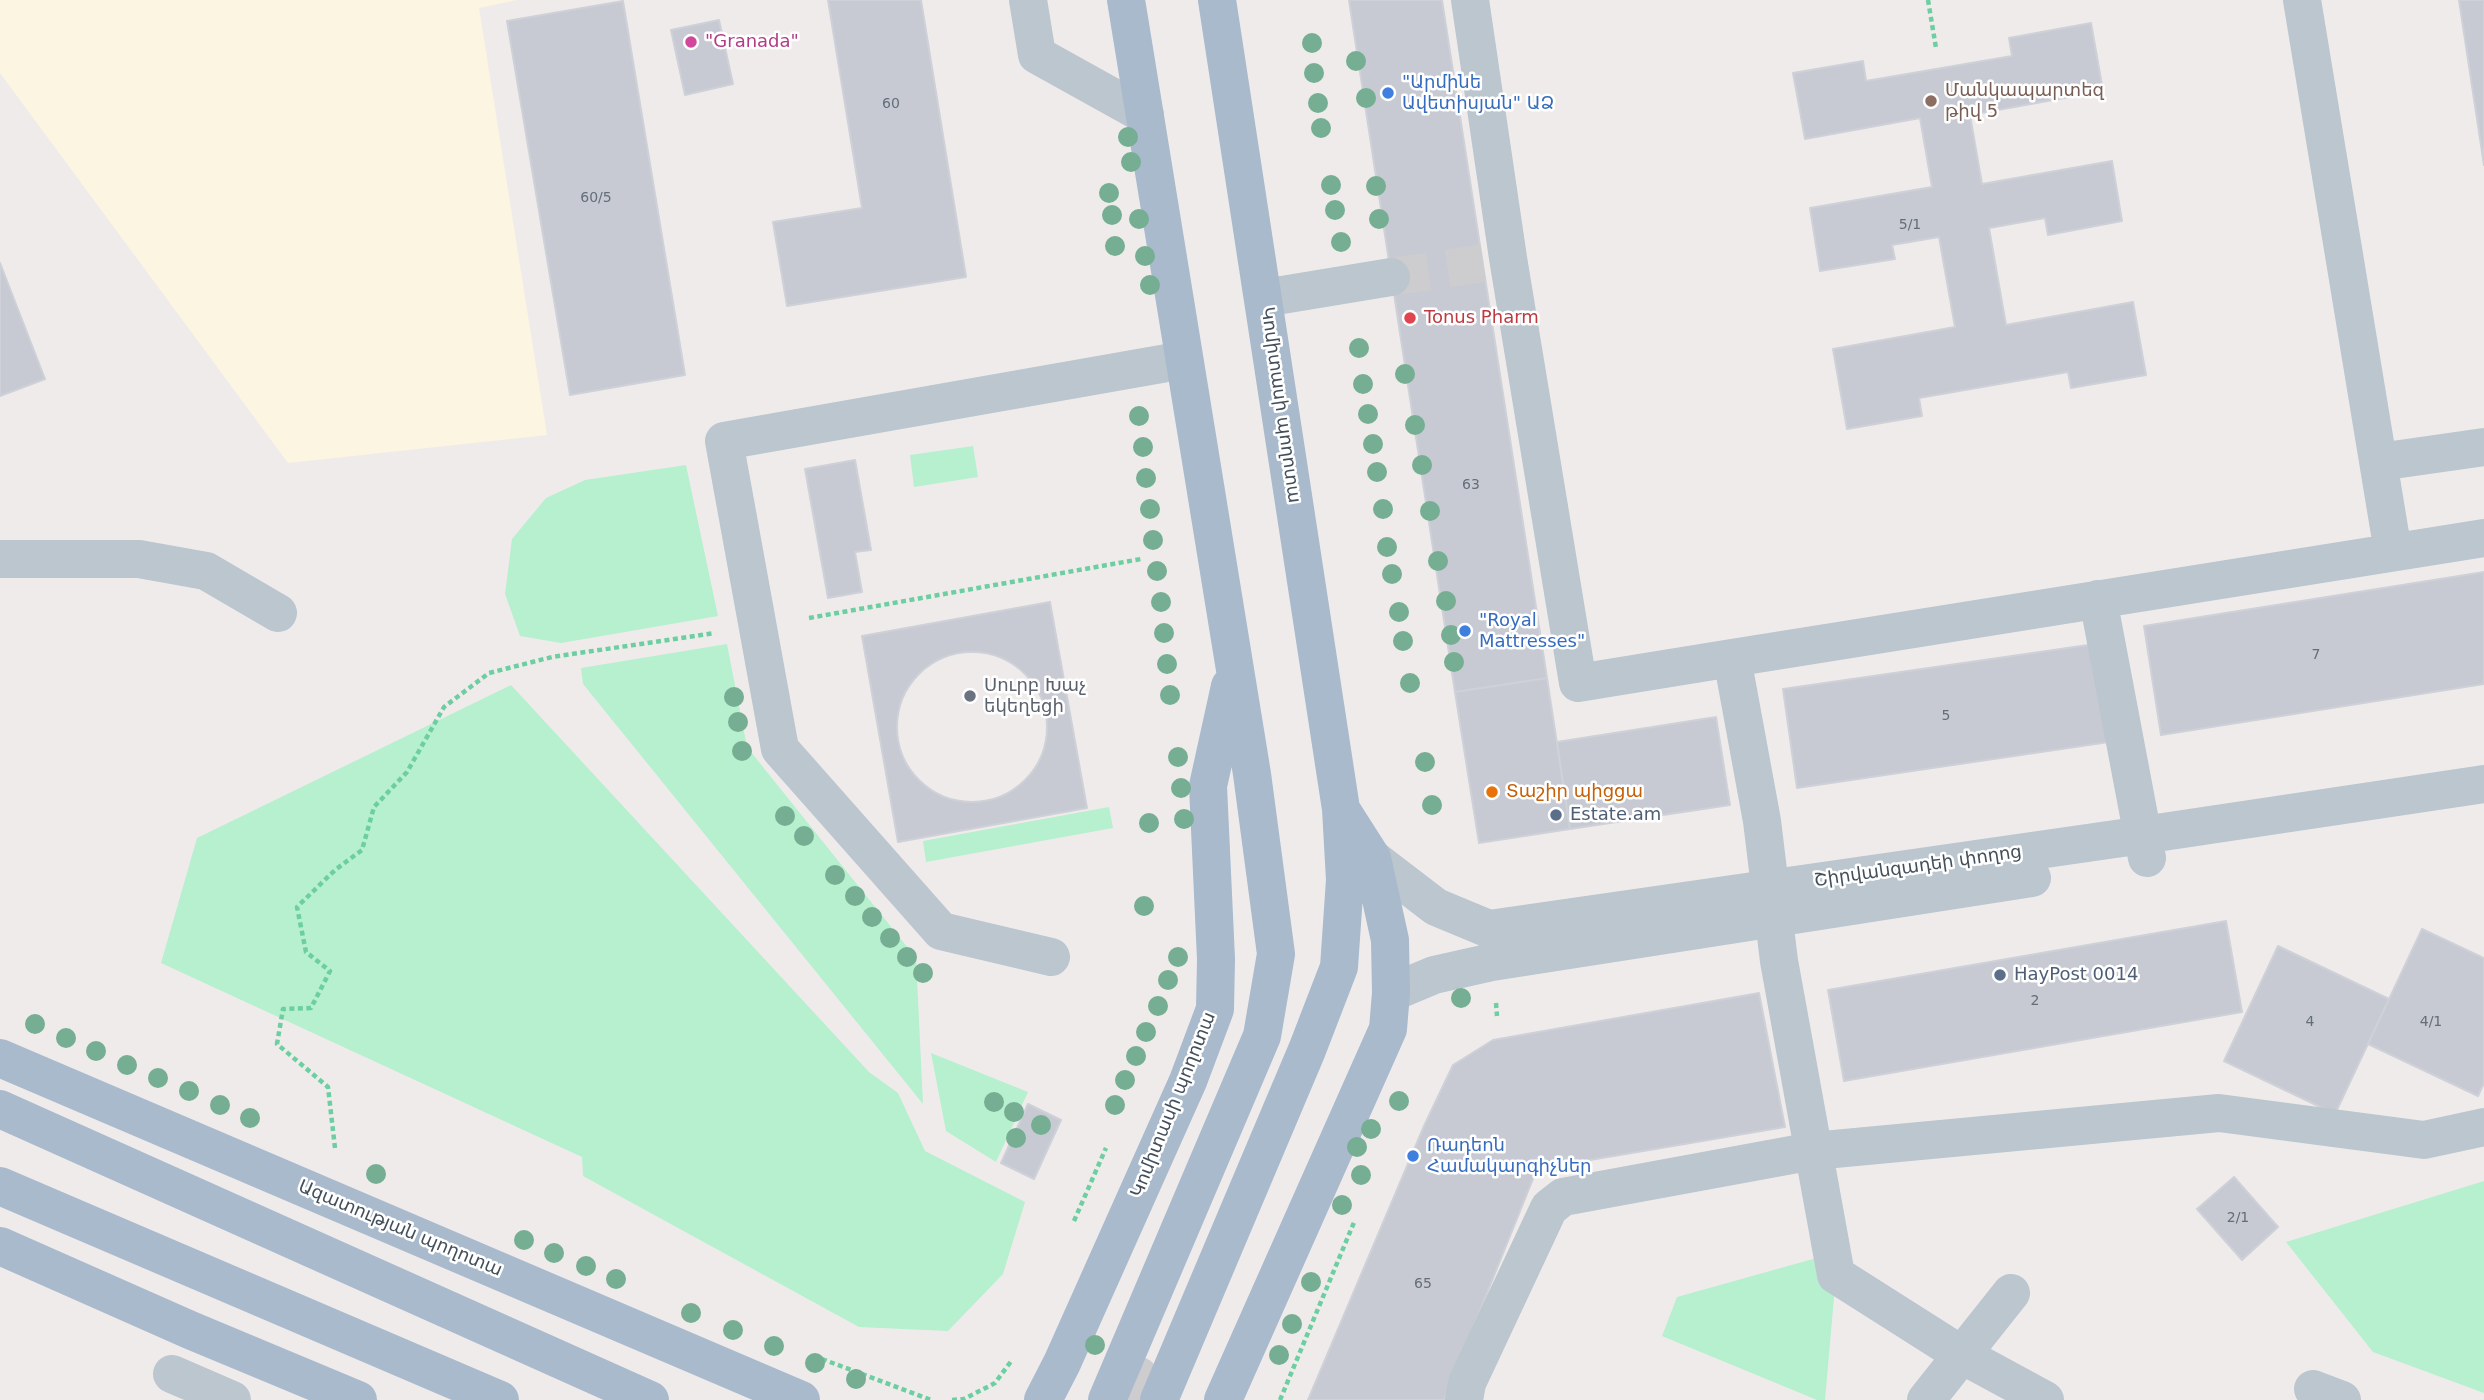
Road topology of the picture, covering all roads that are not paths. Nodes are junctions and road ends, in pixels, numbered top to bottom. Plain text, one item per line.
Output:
1 (1028, 0) edge
2 (1126, 0) edge
3 (1217, 0) edge
4 (1470, 0) edge
5 (2302, 0) edge
6 (1145, 115) junction
7 (1391, 277) tunnel mouth
8 (1264, 299) junction
9 (1184, 360) junction
10 (2484, 447) edge
11 (2379, 462) junction
12 (2484, 538) edge
13 (2393, 552) junction
14 (0, 559) edge
15 (2098, 599) junction
16 (278, 613) dead end
17 (1732, 658) junction
18 (1234, 666) junction
19 (2484, 784) edge
20 (2484, 808) edge
21 (1341, 809) junction
22 (2145, 848) junction
23 (1372, 858) junction
24 (1772, 903) junction
25 (1051, 957) dead end
26 (1391, 993) junction
27 (0, 1058) edge
28 (0, 1109) edge
29 (2484, 1127) edge
30 (1814, 1151) junction
31 (0, 1185) edge
32 (0, 1246) edge
33 (2011, 1293) dead end
34 (1962, 1355) junction
35 (172, 1374) dead end
36 (1110, 1393) edge
37 (232, 1400) edge
38 (358, 1400) edge
39 (500, 1400) edge
40 (650, 1400) edge
41 (801, 1400) edge
42 (1042, 1400) edge
43 (1159, 1400) edge
44 (1223, 1400) edge
45 (1464, 1400) edge
46 (1926, 1400) edge
47 (2045, 1400) edge

1 - 6 street
2 - 6 main road, Կոմիտասի պողոտա
3 - 8 main road, Կոմիտասի պողոտա
4 - 17 street
5 - 11 street
6 - 9 main road, Կոմիտասի պողոտա
7 - 8 street
8 - 21 main road, Կոմիտասի պողոտա
9 - 18 main road, Կոմիտասի պողոտա
9 - 25 street
10 - 11 street
11 - 13 street
12 - 13 street
13 - 15 street
14 - 16 street
15 - 17 street
15 - 22 street
17 - 24 street
18 - 36 main road, Կոմիտասի պողոտա
18 - 42 main road, Կոմիտասի պողոտա
19 - 22 street, Շիրվանզադեի փողոց
20 - 22 street, Շիրվանզադեի փողոց
21 - 23 main road, Կոմիտասի պողոտա
21 - 43 main road, Կոմիտասի պողոտա
22 - 24 street, Շիրվանզադեի փողոց
23 - 24 street, Շիրվանզադեի փողոց
23 - 26 main road, Կոմիտասի պողոտա
24 - 26 street, Շիրվանզադեի փողոց
24 - 30 street
26 - 44 main road, Կոմիտասի պողոտա
27 - 41 main road, Ազատության պողոտա
28 - 40 main road
29 - 30 street
30 - 34 street
30 - 45 street
31 - 39 main road
32 - 38 main road
33 - 34 street
34 - 46 street
34 - 47 street
35 - 37 street

